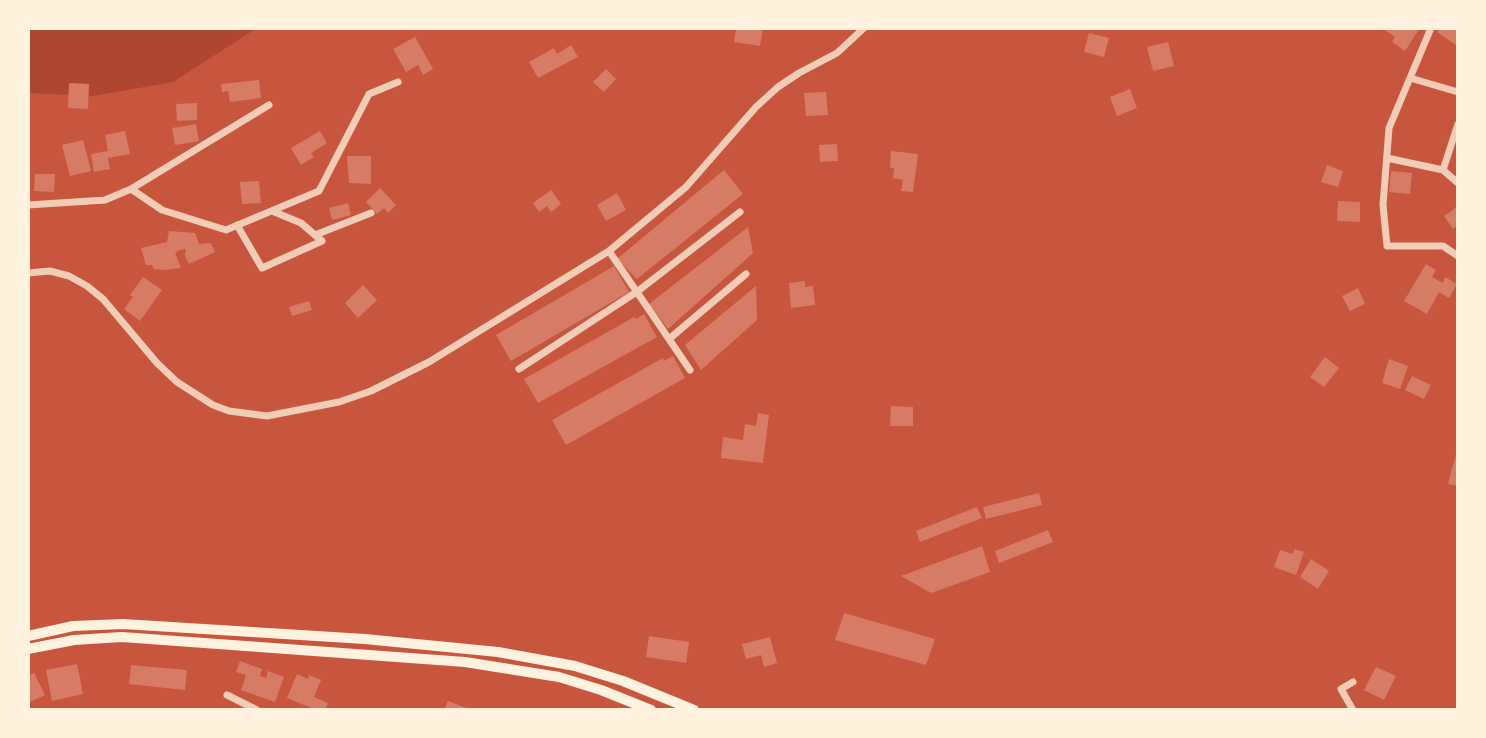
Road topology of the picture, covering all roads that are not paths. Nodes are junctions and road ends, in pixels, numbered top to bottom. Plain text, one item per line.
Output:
1 (864, 28) edge
2 (1431, 28) edge
3 (1410, 78) junction
4 (398, 82) dead end
5 (1458, 92) edge
6 (269, 105) dead end
7 (1458, 124) edge
8 (1387, 158) junction
9 (1443, 170) junction
10 (1458, 183) edge
11 (131, 189) junction
12 (28, 205) edge
13 (272, 211) junction
14 (740, 212) dead end
15 (372, 213) dead end
16 (237, 225) junction
17 (315, 234) junction
18 (609, 251) junction
19 (1458, 256) edge
20 (28, 273) edge
21 (746, 274) dead end
22 (638, 291) junction
23 (669, 339) junction
24 (519, 369) dead end
25 (690, 370) dead end
26 (28, 636) edge
27 (28, 649) edge
28 (1353, 682) dead end
29 (227, 695) dead end
30 (56, 710) edge
31 (78, 710) edge
32 (257, 710) edge
33 (651, 710) edge
34 (694, 710) edge
35 (1353, 710) edge

1 - 18 street
2 - 3 street
3 - 5 street
3 - 8 street
4 - 13 street
6 - 11 street
7 - 9 street
8 - 9 street
8 - 19 street
9 - 10 street
11 - 12 street
11 - 16 street
13 - 16 street
13 - 17 street
14 - 22 street
15 - 17 street
16 - 17 street
18 - 20 street
18 - 22 street
21 - 23 street
22 - 23 street
22 - 24 street
23 - 25 street
26 - 34 main road
27 - 33 main road
28 - 35 street
29 - 32 street
30 - 31 lane

